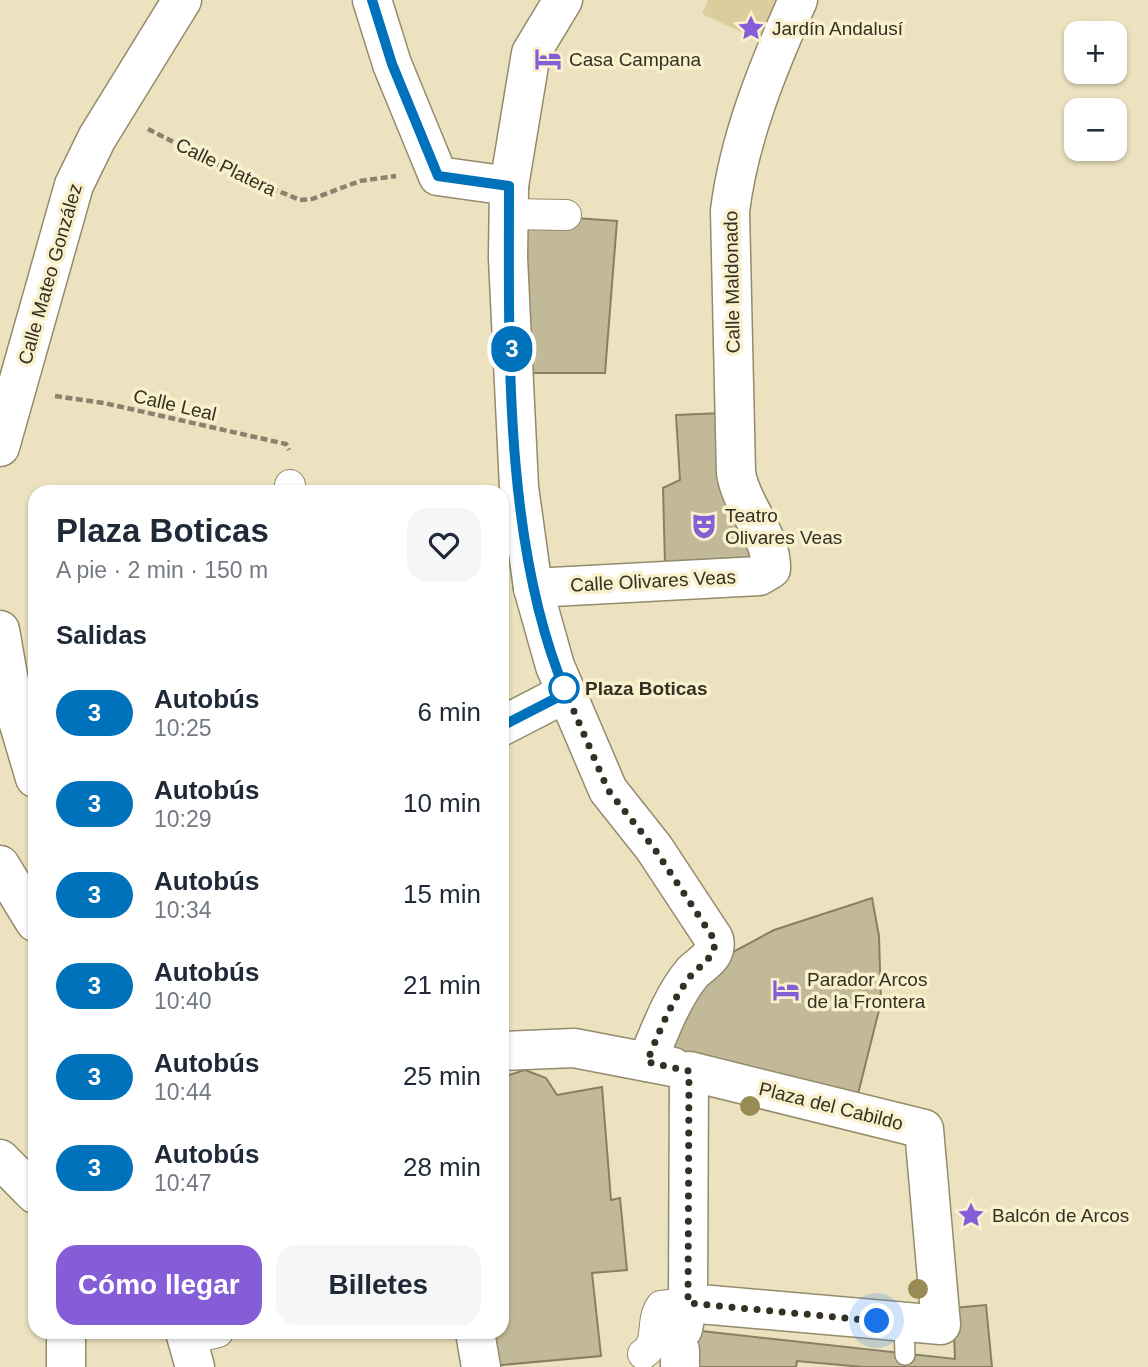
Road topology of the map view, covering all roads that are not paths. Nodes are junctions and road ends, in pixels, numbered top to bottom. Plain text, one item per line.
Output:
1 (182, 0) edge
2 (372, 0) edge
3 (563, 0) edge
4 (798, 0) edge
5 (509, 200) junction
6 (566, 215) dead end
7 (0, 447) edge
8 (512, 510) edge
9 (771, 569) joint
10 (533, 588) junction
11 (0, 630) edge
12 (566, 693) junction
13 (509, 722) edge
14 (28, 754) edge
15 (0, 865) edge
16 (28, 911) edge
17 (509, 1051) edge
18 (647, 1062) junction
19 (689, 1071) junction
20 (0, 1159) edge
21 (28, 1187) edge
22 (66, 1339) edge
23 (476, 1339) edge
24 (675, 1341) edge
25 (66, 1367) edge
26 (481, 1367) edge

1 - 7 street, Calle Mateo González
2 - 5 street
3 - 5 street
4 - 9 street, Calle Maldonado
5 - 6 street
5 - 8 street
8 - 10 street
9 - 10 street, Calle Olivares Veas
10 - 12 street
11 - 14 street
12 - 13 street
12 - 18 street
15 - 16 street
17 - 18 street
18 - 19 street
19 - 24 street, Plaza del Cabildo
19 - 24 street, Plaza del Cabildo
20 - 21 street
22 - 25 street
23 - 26 street

